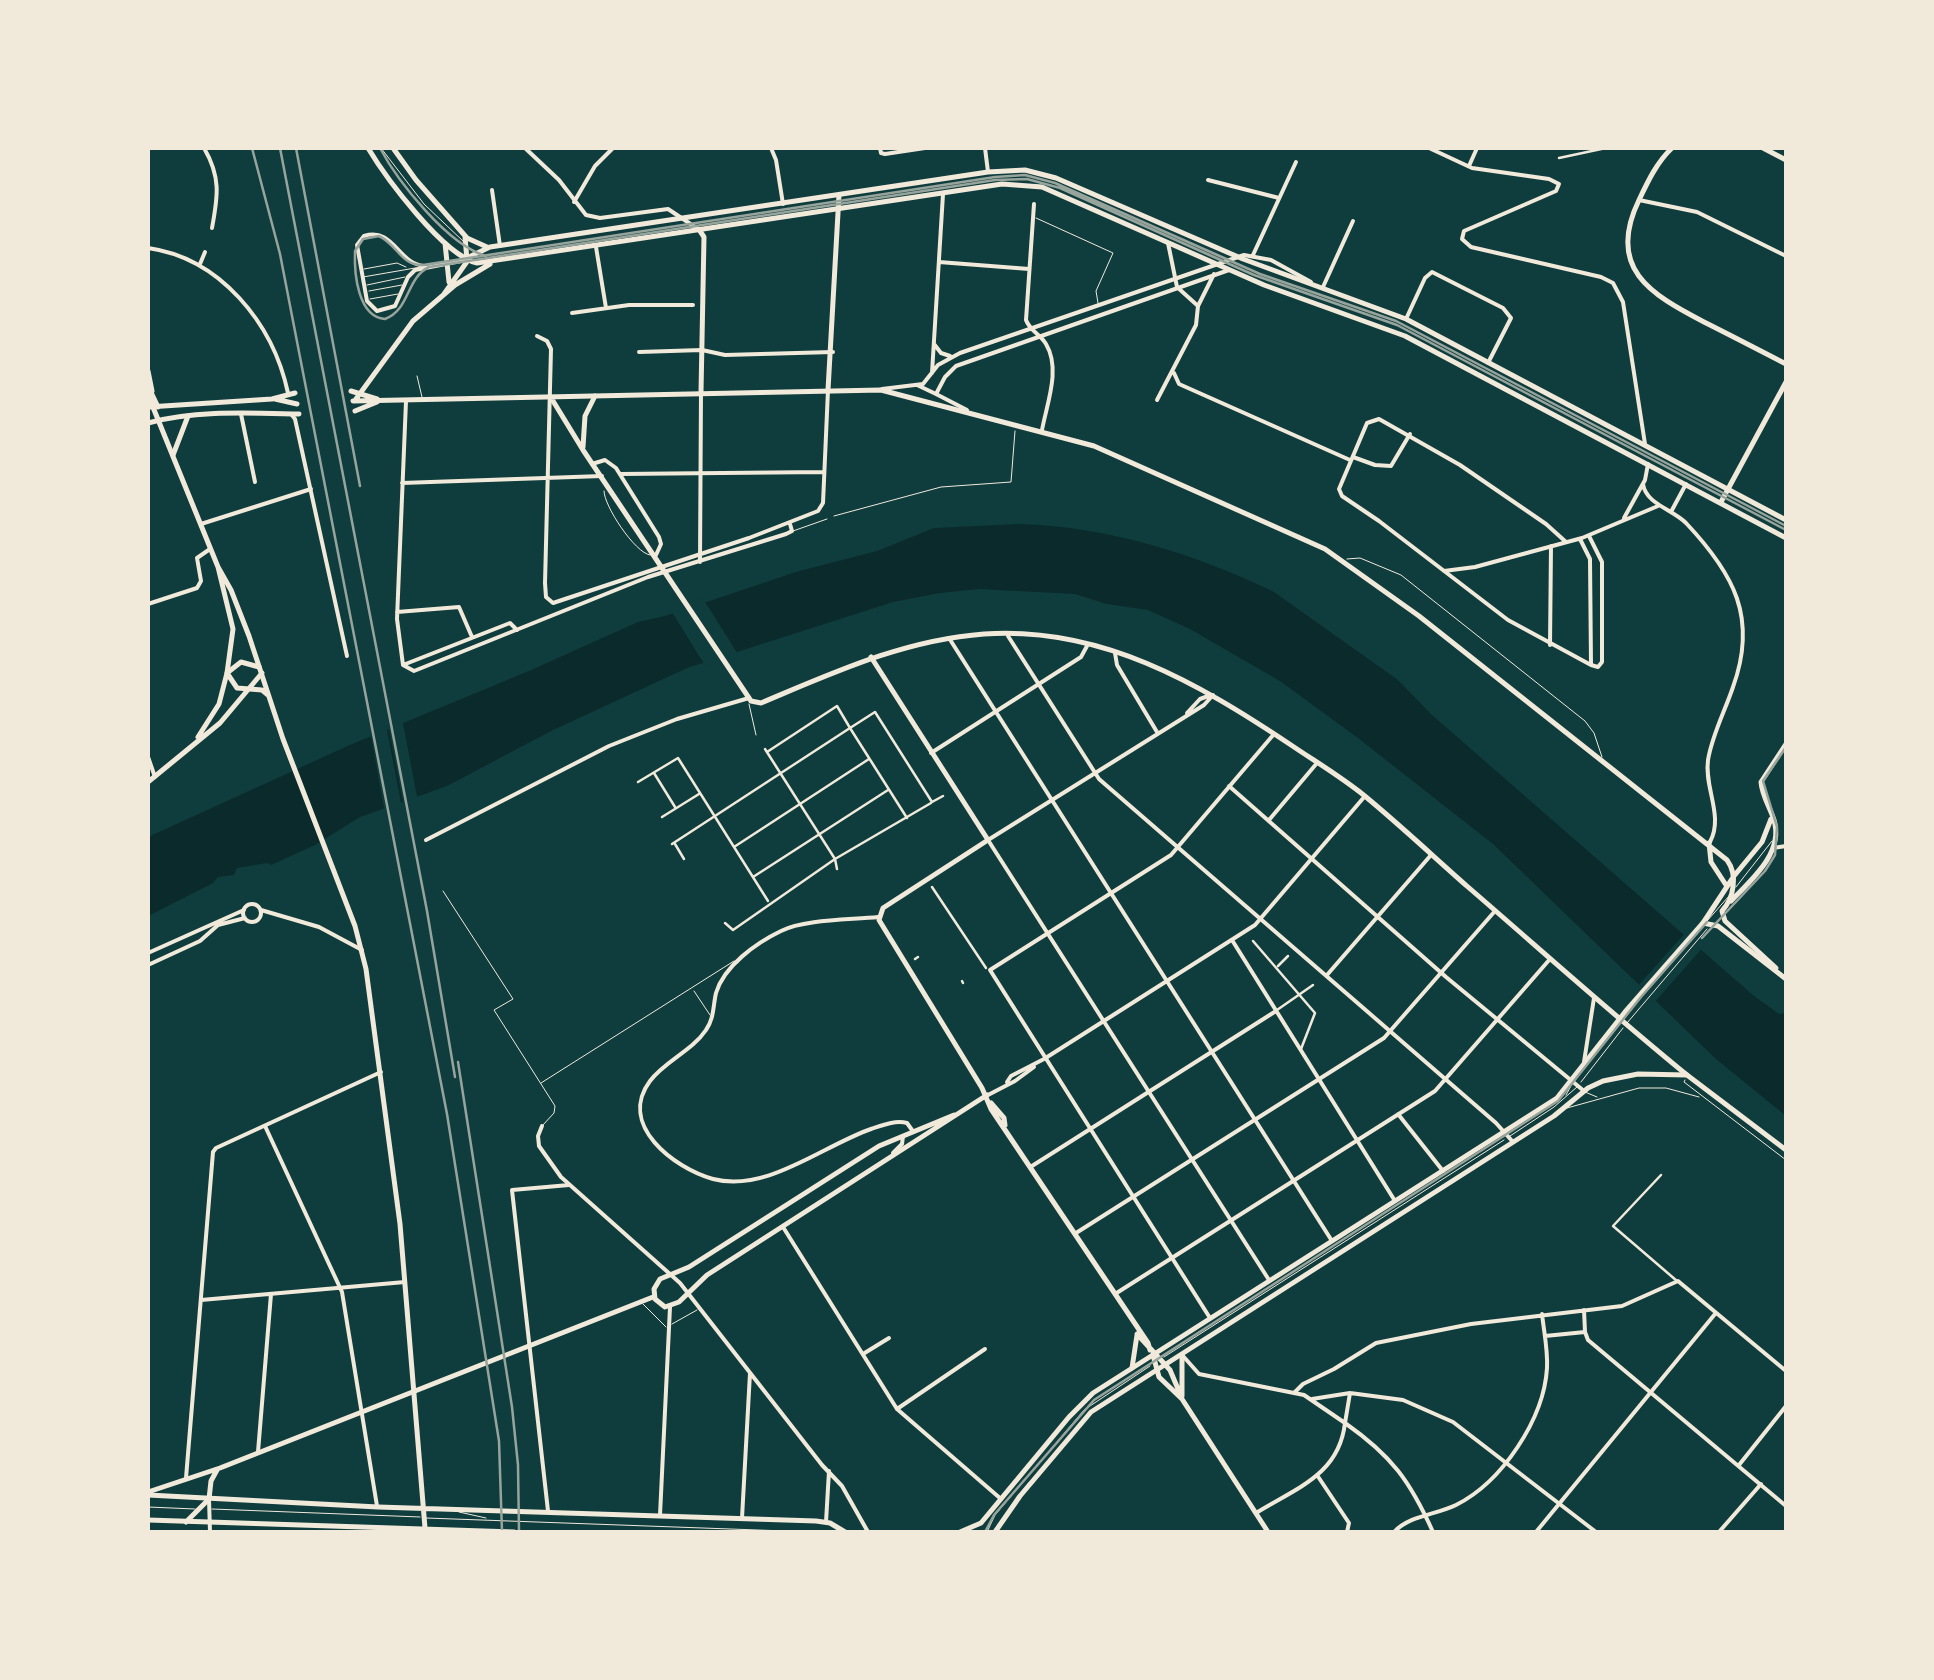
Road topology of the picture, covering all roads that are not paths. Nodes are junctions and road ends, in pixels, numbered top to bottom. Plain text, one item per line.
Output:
1 (204, 148) edge
2 (368, 148) edge
3 (381, 148) edge
4 (393, 148) edge
5 (525, 148) edge
6 (613, 148) edge
7 (771, 148) edge
8 (880, 148) edge
9 (925, 148) edge
10 (985, 148) edge
11 (1430, 148) edge
12 (1477, 148) edge
13 (1606, 148) edge
14 (1672, 148) edge
15 (1762, 148) edge
16 (1559, 158) dead end
17 (1786, 160) edge
18 (1296, 162) dead end
19 (1469, 166) junction
20 (988, 172) junction
21 (1208, 180) dead end
22 (492, 190) dead end
23 (943, 194) junction
24 (839, 196) junction
25 (1279, 198) junction
26 (1639, 200) junction
27 (574, 202) junction
28 (783, 204) junction
29 (1034, 204) dead end
30 (839, 210) junction
31 (1033, 217) junction
32 (684, 220) junction
33 (1353, 221) dead end
34 (212, 228) dead end
35 (700, 230) junction
36 (464, 234) junction
37 (442, 238) junction
38 (1168, 243) junction
39 (466, 244) junction
40 (500, 246) junction
41 (490, 247) junction
42 (596, 247) junction
43 (148, 248) edge
44 (205, 252) dead end
45 (479, 254) junction
46 (1254, 254) junction
47 (1786, 256) edge
48 (1238, 258) junction
49 (468, 260) junction
50 (408, 261) junction
51 (448, 262) junction
52 (493, 262) junction
53 (940, 262) junction
54 (200, 264) junction
55 (1218, 265) junction
56 (424, 266) junction
57 (1029, 269) junction
58 (361, 270) junction
59 (1230, 270) junction
60 (409, 272) junction
61 (1215, 273) junction
62 (362, 278) junction
63 (1173, 280) junction
64 (405, 284) junction
65 (1319, 286) junction
66 (1176, 287) junction
67 (365, 288) junction
68 (403, 291) junction
69 (444, 294) junction
70 (367, 300) junction
71 (1099, 304) junction
72 (693, 305) dead end
73 (1198, 306) junction
74 (606, 308) junction
75 (572, 314) dead end
76 (1406, 319) junction
77 (1029, 328) junction
78 (537, 336) dead end
79 (1039, 336) junction
80 (934, 344) junction
81 (702, 350) junction
82 (639, 352) dead end
83 (833, 352) junction
84 (951, 356) junction
85 (1488, 362) junction
86 (1786, 364) edge
87 (956, 366) junction
88 (148, 371) edge
89 (932, 373) junction
90 (1174, 373) junction
91 (417, 376) dead end
92 (369, 380) junction
93 (1786, 382) edge
94 (915, 384) junction
95 (148, 386) edge
96 (828, 390) junction
97 (880, 390) junction
98 (702, 392) junction
99 (292, 393) joint
100 (361, 393) junction
101 (150, 394) edge
102 (597, 394) junction
103 (936, 394) junction
104 (550, 396) junction
105 (272, 398) junction
106 (423, 399) junction
107 (380, 400) junction
108 (406, 400) junction
109 (914, 400) junction
110 (1157, 400) dead end
111 (153, 406) edge
112 (274, 412) junction
113 (355, 412) dead end
114 (241, 414) junction
115 (291, 414) junction
116 (299, 414) dead end
117 (976, 414) junction
118 (188, 416) junction
119 (160, 420) junction
120 (1016, 423) junction
121 (148, 424) edge
122 (1042, 430) junction
123 (1410, 434) junction
124 (1646, 447) junction
125 (583, 450) junction
126 (172, 455) junction
127 (1352, 458) junction
128 (1648, 463) junction
129 (592, 464) junction
130 (824, 472) junction
131 (620, 474) junction
132 (700, 474) junction
133 (548, 478) junction
134 (604, 480) junction
135 (255, 482) dead end
136 (402, 483) junction
137 (1686, 483) junction
138 (1643, 484) junction
139 (311, 490) junction
140 (1727, 490) junction
141 (1721, 502) junction
142 (1660, 506) junction
143 (1672, 510) junction
144 (834, 516) dead end
145 (828, 519) dead end
146 (1786, 520) edge
147 (1621, 522) junction
148 (789, 523) junction
149 (200, 524) junction
150 (792, 531) junction
151 (1588, 536) junction
152 (1786, 538) edge
153 (1580, 539) junction
154 (1566, 542) junction
155 (1551, 546) junction
156 (210, 548) junction
157 (698, 554) junction
158 (656, 556) junction
159 (1344, 560) junction
160 (700, 562) junction
161 (662, 565) junction
162 (218, 568) junction
163 (1444, 571) junction
164 (667, 573) junction
165 (148, 604) edge
166 (397, 612) junction
167 (517, 630) junction
168 (1006, 634) junction
169 (472, 638) junction
170 (948, 638) junction
171 (1089, 643) junction
172 (1550, 646) junction
173 (1115, 650) junction
174 (348, 656) dead end
175 (872, 657) junction
176 (403, 665) junction
177 (1591, 665) junction
178 (261, 670) junction
179 (226, 672) junction
180 (1038, 684) junction
181 (249, 690) junction
182 (1212, 695) junction
183 (270, 697) junction
184 (749, 698) junction
185 (1786, 705) edge
186 (996, 712) junction
187 (1786, 713) edge
188 (850, 728) junction
189 (1156, 732) junction
190 (1274, 734) junction
191 (756, 735) dead end
192 (194, 743) junction
193 (1786, 744) edge
194 (931, 753) junction
195 (148, 757) edge
196 (870, 758) junction
197 (1602, 760) junction
198 (1317, 763) junction
199 (1094, 772) junction
200 (654, 773) junction
201 (781, 774) junction
202 (155, 777) junction
203 (148, 782) edge
204 (638, 782) dead end
205 (1229, 786) junction
206 (890, 790) junction
207 (700, 793) junction
208 (942, 796) dead end
209 (1365, 796) junction
210 (1051, 800) junction
211 (932, 802) junction
212 (800, 804) junction
213 (676, 809) junction
214 (662, 817) dead end
215 (715, 817) junction
216 (1772, 817) junction
217 (907, 818) junction
218 (1268, 821) junction
219 (820, 834) junction
220 (426, 840) dead end
221 (988, 840) junction
222 (1710, 843) junction
223 (1786, 846) edge
224 (734, 847) junction
225 (1176, 848) junction
226 (1773, 848) junction
227 (1431, 854) junction
228 (841, 857) junction
229 (1312, 858) junction
230 (684, 859) dead end
231 (835, 860) junction
232 (845, 864) dead end
233 (838, 870) dead end
234 (752, 877) junction
235 (1733, 877) junction
236 (932, 887) dead end
237 (443, 891) dead end
238 (1729, 891) junction
239 (1110, 894) junction
240 (1731, 901) junction
241 (769, 902) junction
242 (244, 910) junction
243 (260, 910) junction
244 (1495, 910) junction
245 (1722, 911) junction
246 (278, 916) junction
247 (878, 916) junction
248 (1378, 916) junction
249 (245, 918) junction
250 (260, 918) junction
251 (1259, 920) junction
252 (725, 923) dead end
253 (1709, 923) junction
254 (960, 929) junction
255 (954, 933) dead end
256 (1048, 933) junction
257 (1232, 940) junction
258 (1253, 941) dead end
259 (362, 950) junction
260 (148, 953) edge
261 (1288, 956) dead end
262 (742, 958) junction
263 (1550, 959) junction
264 (148, 966) edge
265 (1276, 968) junction
266 (988, 969) junction
267 (1441, 972) junction
268 (1327, 975) junction
269 (1786, 978) edge
270 (1167, 981) junction
271 (1313, 986) dead end
272 (692, 988) junction
273 (1300, 995) junction
274 (1594, 998) junction
275 (1276, 1011) junction
276 (1621, 1017) junction
277 (712, 1018) junction
278 (1498, 1020) junction
279 (1104, 1021) junction
280 (1625, 1025) junction
281 (1390, 1031) junction
282 (1212, 1051) junction
283 (1300, 1051) junction
284 (1044, 1059) junction
285 (1583, 1069) junction
286 (381, 1072) junction
287 (1687, 1075) junction
288 (1319, 1080) junction
289 (1445, 1080) junction
290 (540, 1084) junction
291 (1577, 1088) junction
292 (1149, 1091) junction
293 (986, 1095) junction
294 (1699, 1097) junction
295 (1600, 1098) junction
296 (1565, 1108) junction
297 (954, 1114) junction
298 (1398, 1114) junction
299 (1256, 1120) junction
300 (265, 1126) junction
301 (542, 1126) joint
302 (912, 1130) junction
303 (1090, 1130) junction
304 (902, 1135) junction
305 (1509, 1137) junction
306 (1356, 1139) junction
307 (1786, 1150) edge
308 (1192, 1160) junction
309 (1786, 1160) edge
310 (888, 1161) junction
311 (1032, 1166) junction
312 (1443, 1171) junction
313 (1661, 1176) dead end
314 (1294, 1180) junction
315 (569, 1185) junction
316 (1133, 1197) junction
317 (1395, 1201) junction
318 (1230, 1221) junction
319 (783, 1227) junction
320 (1076, 1234) junction
321 (1332, 1241) junction
322 (1172, 1258) junction
323 (671, 1276) junction
324 (1270, 1281) junction
325 (1678, 1281) junction
326 (405, 1282) junction
327 (340, 1288) junction
328 (271, 1294) junction
329 (688, 1294) junction
330 (1115, 1294) junction
331 (654, 1297) junction
332 (201, 1300) junction
333 (641, 1301) junction
334 (670, 1306) junction
335 (699, 1308) junction
336 (1584, 1310) junction
337 (1542, 1314) junction
338 (1714, 1314) junction
339 (1210, 1319) junction
340 (668, 1326) junction
341 (1136, 1330) junction
342 (1586, 1332) junction
343 (1544, 1336) junction
344 (888, 1338) dead end
345 (529, 1345) junction
346 (984, 1349) dead end
347 (1151, 1352) junction
348 (863, 1354) junction
349 (1182, 1355) junction
350 (1159, 1365) junction
351 (1132, 1368) junction
352 (1146, 1368) junction
353 (1786, 1371) edge
354 (750, 1374) junction
355 (414, 1390) junction
356 (1295, 1392) junction
357 (1650, 1392) junction
358 (1350, 1393) junction
359 (1312, 1398) junction
360 (1182, 1399) junction
361 (1096, 1400) junction
362 (1786, 1406) edge
363 (897, 1408) junction
364 (362, 1411) junction
365 (1092, 1412) junction
366 (1345, 1423) junction
367 (258, 1452) junction
368 (1506, 1460) junction
369 (1738, 1466) junction
370 (220, 1468) junction
371 (829, 1472) junction
372 (1316, 1475) junction
373 (186, 1478) junction
374 (1761, 1484) junction
375 (148, 1494) edge
376 (192, 1498) junction
377 (209, 1499) junction
378 (1001, 1499) junction
379 (1561, 1502) junction
380 (1786, 1506) edge
381 (148, 1507) edge
382 (378, 1507) junction
383 (425, 1508) junction
384 (442, 1508) junction
385 (200, 1509) junction
386 (209, 1509) junction
387 (548, 1511) junction
388 (1256, 1513) junction
389 (660, 1516) junction
390 (1426, 1516) junction
391 (426, 1518) junction
392 (742, 1518) junction
393 (490, 1519) junction
394 (148, 1520) edge
395 (186, 1522) junction
396 (210, 1522) junction
397 (826, 1522) junction
398 (425, 1530) edge
399 (210, 1532) edge
400 (514, 1532) edge
401 (813, 1532) edge
402 (825, 1532) edge
403 (846, 1532) edge
404 (868, 1532) edge
405 (962, 1532) edge
406 (987, 1532) edge
407 (995, 1532) edge
408 (1268, 1532) edge
409 (1347, 1532) edge
410 (1394, 1532) edge
411 (1433, 1532) edge
412 (1536, 1532) edge
413 (1596, 1532) edge
414 (1718, 1532) edge

1 - 34 street
2 - 37 main road
3 - 39 lane
4 - 36 main road
5 - 27 street
6 - 27 street
7 - 28 street
8 - 9 street
10 - 20 street
11 - 19 street
12 - 19 street
13 - 16 street
14 - 26 main road
15 - 17 main road
18 - 25 street
19 - 124 street
20 - 24 main road
20 - 48 main road
21 - 25 street
22 - 40 street
23 - 30 main road
23 - 38 main road
23 - 53 street
24 - 28 main road
24 - 30 main road
25 - 46 street
26 - 47 street
26 - 86 main road
27 - 32 street
28 - 32 main road
29 - 31 street
30 - 35 main road
30 - 83 main road
31 - 57 street
31 - 71 lane
32 - 35 street
32 - 40 main road
33 - 65 street
35 - 42 main road
35 - 81 main road
36 - 39 main road
36 - 41 main road
37 - 49 main road
37 - 51 main road
38 - 55 main road
38 - 63 street
39 - 45 lane
39 - 49 main road
40 - 41 main road
41 - 45 main road
42 - 52 main road
42 - 74 street
43 - 54 street
44 - 54 street
45 - 49 main road
46 - 48 street
46 - 65 street
48 - 55 street
48 - 65 main road
49 - 51 street
49 - 52 main road
49 - 69 main road
50 - 56 street
50 - 58 street
50 - 60 street
51 - 56 street
51 - 69 main road
52 - 69 main road
53 - 57 street
53 - 80 street
54 - 99 street
55 - 59 main road
55 - 63 street
56 - 60 street
57 - 77 street
58 - 60 lane
58 - 62 street
59 - 61 street
59 - 128 main road
60 - 62 lane
60 - 64 street
60 - 67 lane
61 - 66 street
61 - 73 street
62 - 67 street
63 - 66 street
63 - 71 street
64 - 67 lane
64 - 68 street
65 - 76 main road
66 - 73 street
66 - 79 street
67 - 70 street
68 - 70 lane
68 - 70 street
69 - 92 main road
71 - 77 street
72 - 74 street
73 - 90 street
74 - 75 street
76 - 85 main road
76 - 85 street
77 - 79 street
77 - 84 street
78 - 104 street
79 - 87 street
79 - 122 street
80 - 84 street
80 - 89 street
81 - 82 street
81 - 83 street
81 - 98 main road
83 - 96 main road
84 - 87 street
84 - 89 street
85 - 124 main road
87 - 103 street
88 - 101 main road
89 - 94 street
90 - 110 street
90 - 127 street
91 - 106 lane
92 - 100 main road
92 - 100 main road
92 - 107 main road
93 - 140 main road
94 - 97 street
94 - 103 street
95 - 101 main road
96 - 97 main road
96 - 98 main road
96 - 130 street
97 - 109 main road
98 - 102 main road
98 - 132 street
99 - 105 main road
100 - 107 main road
100 - 107 main road
101 - 111 main road
102 - 104 main road
102 - 125 main road
103 - 109 street
103 - 117 street
104 - 106 main road
104 - 125 main road
104 - 133 street
105 - 111 main road
105 - 112 main road
106 - 108 main road
107 - 108 main road
107 - 113 main road
108 - 136 street
109 - 117 main road
111 - 119 main road
112 - 114 main road
112 - 115 main road
114 - 118 main road
114 - 135 street
115 - 116 main road
115 - 139 street
117 - 120 main road
118 - 119 main road
118 - 126 main road
119 - 121 main road
119 - 126 main road
120 - 122 main road
120 - 144 lane
122 - 159 main road
123 - 127 street
123 - 127 street
123 - 154 street
124 - 128 main road
124 - 140 main road
125 - 129 main road
126 - 149 main road
127 - 163 street
128 - 137 main road
128 - 138 street
129 - 131 street
129 - 134 main road
130 - 132 street
130 - 148 street
131 - 132 street
131 - 158 street
132 - 157 street
133 - 134 street
133 - 136 street
133 - 161 street
134 - 158 main road
134 - 158 lane
136 - 166 street
137 - 141 main road
137 - 143 street
138 - 142 street
138 - 147 street
139 - 149 street
139 - 174 street
140 - 141 main road
140 - 146 main road
141 - 152 main road
142 - 143 street
142 - 147 street
143 - 222 street
145 - 150 lane
147 - 151 street
148 - 150 street
148 - 157 street
149 - 156 main road
150 - 160 street
151 - 153 street
151 - 177 street
153 - 154 street
153 - 177 street
154 - 155 street
155 - 163 street
155 - 172 street
156 - 162 main road
156 - 165 street
157 - 160 street
157 - 161 street
158 - 161 main road
159 - 197 main road
159 - 197 lane
160 - 164 street
161 - 164 main road
162 - 178 main road
162 - 179 main road
163 - 172 street
164 - 167 street
164 - 184 main road
166 - 169 street
166 - 176 street
167 - 169 street
167 - 176 street
168 - 170 main road
168 - 171 main road
168 - 180 street
169 - 176 street
170 - 175 main road
170 - 186 street
171 - 173 main road
171 - 180 street
172 - 177 street
173 - 182 main road
173 - 189 street
175 - 184 main road
175 - 194 main road
178 - 179 main road
178 - 181 main road
178 - 183 main road
179 - 181 main road
179 - 192 main road
180 - 186 street
180 - 199 street
181 - 183 main road
181 - 192 main road
182 - 189 street
182 - 190 main road
183 - 259 main road
184 - 191 lane
184 - 220 street
185 - 187 lane
186 - 194 street
186 - 210 street
188 - 196 street
188 - 201 street
188 - 201 street
188 - 211 street
189 - 199 street
190 - 198 main road
190 - 205 street
192 - 202 main road
193 - 216 main road
194 - 221 main road
195 - 202 street
196 - 206 street
196 - 212 street
197 - 222 main road
198 - 209 main road
198 - 218 street
199 - 210 street
199 - 225 street
200 - 204 street
200 - 207 street
200 - 213 street
201 - 212 street
201 - 215 street
202 - 203 main road
205 - 218 street
205 - 225 street
206 - 217 street
206 - 219 street
207 - 213 street
207 - 215 street
208 - 211 street
209 - 227 main road
209 - 229 street
210 - 221 street
210 - 239 street
211 - 217 street
212 - 219 street
212 - 224 street
213 - 214 street
215 - 224 street
215 - 230 street
216 - 226 main road
216 - 235 main road
216 - 238 lane
217 - 228 street
218 - 229 street
219 - 231 street
219 - 234 street
221 - 247 main road
221 - 256 street
222 - 235 main road
222 - 238 main road
223 - 226 street
224 - 234 street
225 - 239 street
225 - 251 street
226 - 240 main road
227 - 244 main road
227 - 248 street
228 - 231 street
228 - 232 street
229 - 248 street
229 - 251 street
231 - 233 street
231 - 241 street
234 - 241 street
235 - 238 main road
236 - 254 street
237 - 290 lane
238 - 240 main road
238 - 253 main road
239 - 256 street
239 - 270 street
240 - 245 main road
241 - 252 street
242 - 243 street
242 - 249 street
242 - 260 street
243 - 246 street
243 - 250 street
244 - 263 main road
244 - 267 street
245 - 253 lane
245 - 269 main road
246 - 250 street
246 - 259 street
247 - 262 street
247 - 293 main road
248 - 267 street
248 - 268 street
249 - 250 street
249 - 264 street
251 - 257 street
251 - 268 street
253 - 269 main road
253 - 276 main road
253 - 280 lane
254 - 255 street
254 - 266 street
256 - 266 street
256 - 279 street
257 - 270 street
257 - 275 street
258 - 265 street
259 - 286 main road
261 - 265 street
262 - 272 lane
262 - 277 street
263 - 274 main road
263 - 278 street
265 - 273 street
266 - 284 street
267 - 278 street
267 - 281 street
268 - 281 street
270 - 279 street
270 - 282 street
271 - 273 street
272 - 277 lane
272 - 290 lane
273 - 275 street
273 - 283 street
274 - 276 main road
274 - 285 street
275 - 282 street
275 - 283 street
276 - 280 main road
276 - 285 main road
277 - 302 street
278 - 289 street
278 - 291 street
279 - 284 street
279 - 292 street
280 - 287 main road
280 - 291 lane
281 - 288 street
281 - 289 street
282 - 292 street
282 - 299 street
283 - 288 street
284 - 293 street
284 - 303 street
285 - 291 main road
286 - 300 street
286 - 326 main road
287 - 291 main road
287 - 294 lane
287 - 307 main road
288 - 299 street
288 - 306 street
289 - 298 street
289 - 305 street
290 - 301 lane
291 - 295 lane
291 - 296 main road
291 - 305 main road
292 - 303 street
292 - 308 street
293 - 297 main road
293 - 311 main road
294 - 295 lane
294 - 309 lane
295 - 296 lane
296 - 305 main road
297 - 302 main road
297 - 310 main road
298 - 306 street
298 - 312 street
299 - 308 street
299 - 314 street
300 - 327 street
300 - 332 street
301 - 315 street
302 - 304 main road
303 - 311 street
303 - 316 street
304 - 310 street
304 - 323 main road
305 - 312 main road
305 - 349 main road
305 - 350 lane
306 - 314 street
306 - 317 street
308 - 316 street
308 - 318 street
310 - 319 main road
311 - 320 main road
312 - 317 main road
313 - 325 street
314 - 318 street
314 - 321 street
315 - 323 street
315 - 345 street
316 - 320 street
316 - 322 street
317 - 321 main road
318 - 322 street
318 - 324 street
319 - 329 main road
319 - 348 street
320 - 330 main road
321 - 324 main road
322 - 330 street
322 - 339 street
323 - 329 street
323 - 331 main road
324 - 339 main road
325 - 336 street
325 - 338 street
326 - 327 street
326 - 355 main road
327 - 328 street
327 - 364 street
328 - 332 street
328 - 367 street
329 - 334 main road
329 - 335 street
330 - 341 main road
331 - 333 main road
331 - 334 main road
332 - 373 street
333 - 340 lane
333 - 345 main road
334 - 340 street
335 - 340 lane
335 - 354 street
336 - 337 street
336 - 342 street
337 - 343 street
337 - 356 street
338 - 353 street
338 - 357 street
339 - 347 main road
340 - 389 street
341 - 347 main road
341 - 351 main road
342 - 343 street
342 - 357 street
343 - 368 street
344 - 348 street
345 - 355 main road
345 - 387 street
346 - 363 street
347 - 350 main road
347 - 351 main road
348 - 363 street
349 - 350 main road
349 - 356 street
349 - 360 main road
350 - 352 lane
350 - 360 main road
350 - 360 main road
350 - 365 main road
351 - 352 lane
351 - 378 main road
352 - 361 lane
354 - 371 street
354 - 392 street
355 - 364 main road
355 - 383 main road
356 - 359 street
357 - 369 street
357 - 379 street
358 - 359 street
358 - 366 street
358 - 368 street
359 - 366 street
360 - 388 main road
361 - 365 lane
361 - 406 lane
362 - 369 street
363 - 378 street
364 - 367 main road
364 - 382 street
365 - 407 main road
366 - 372 street
366 - 390 street
367 - 370 main road
368 - 379 street
368 - 390 street
369 - 374 street
370 - 373 main road
370 - 377 main road
371 - 397 street
371 - 404 street
372 - 388 street
372 - 409 street
373 - 375 main road
374 - 380 street
374 - 414 street
375 - 376 main road
376 - 377 main road
376 - 385 street
377 - 382 main road
377 - 385 main road
377 - 386 street
378 - 405 main road
379 - 412 street
379 - 413 street
381 - 385 lane
382 - 383 main road
383 - 384 main road
383 - 391 main road
384 - 387 main road
384 - 393 lane
385 - 386 lane
385 - 395 main road
386 - 391 lane
386 - 396 street
387 - 389 main road
388 - 408 main road
389 - 392 main road
390 - 410 street
390 - 411 street
391 - 393 lane
391 - 398 main road
392 - 397 main road
393 - 401 lane
394 - 395 main road
395 - 396 main road
396 - 398 main road
396 - 399 street
397 - 402 main road
397 - 403 main road
398 - 400 main road

